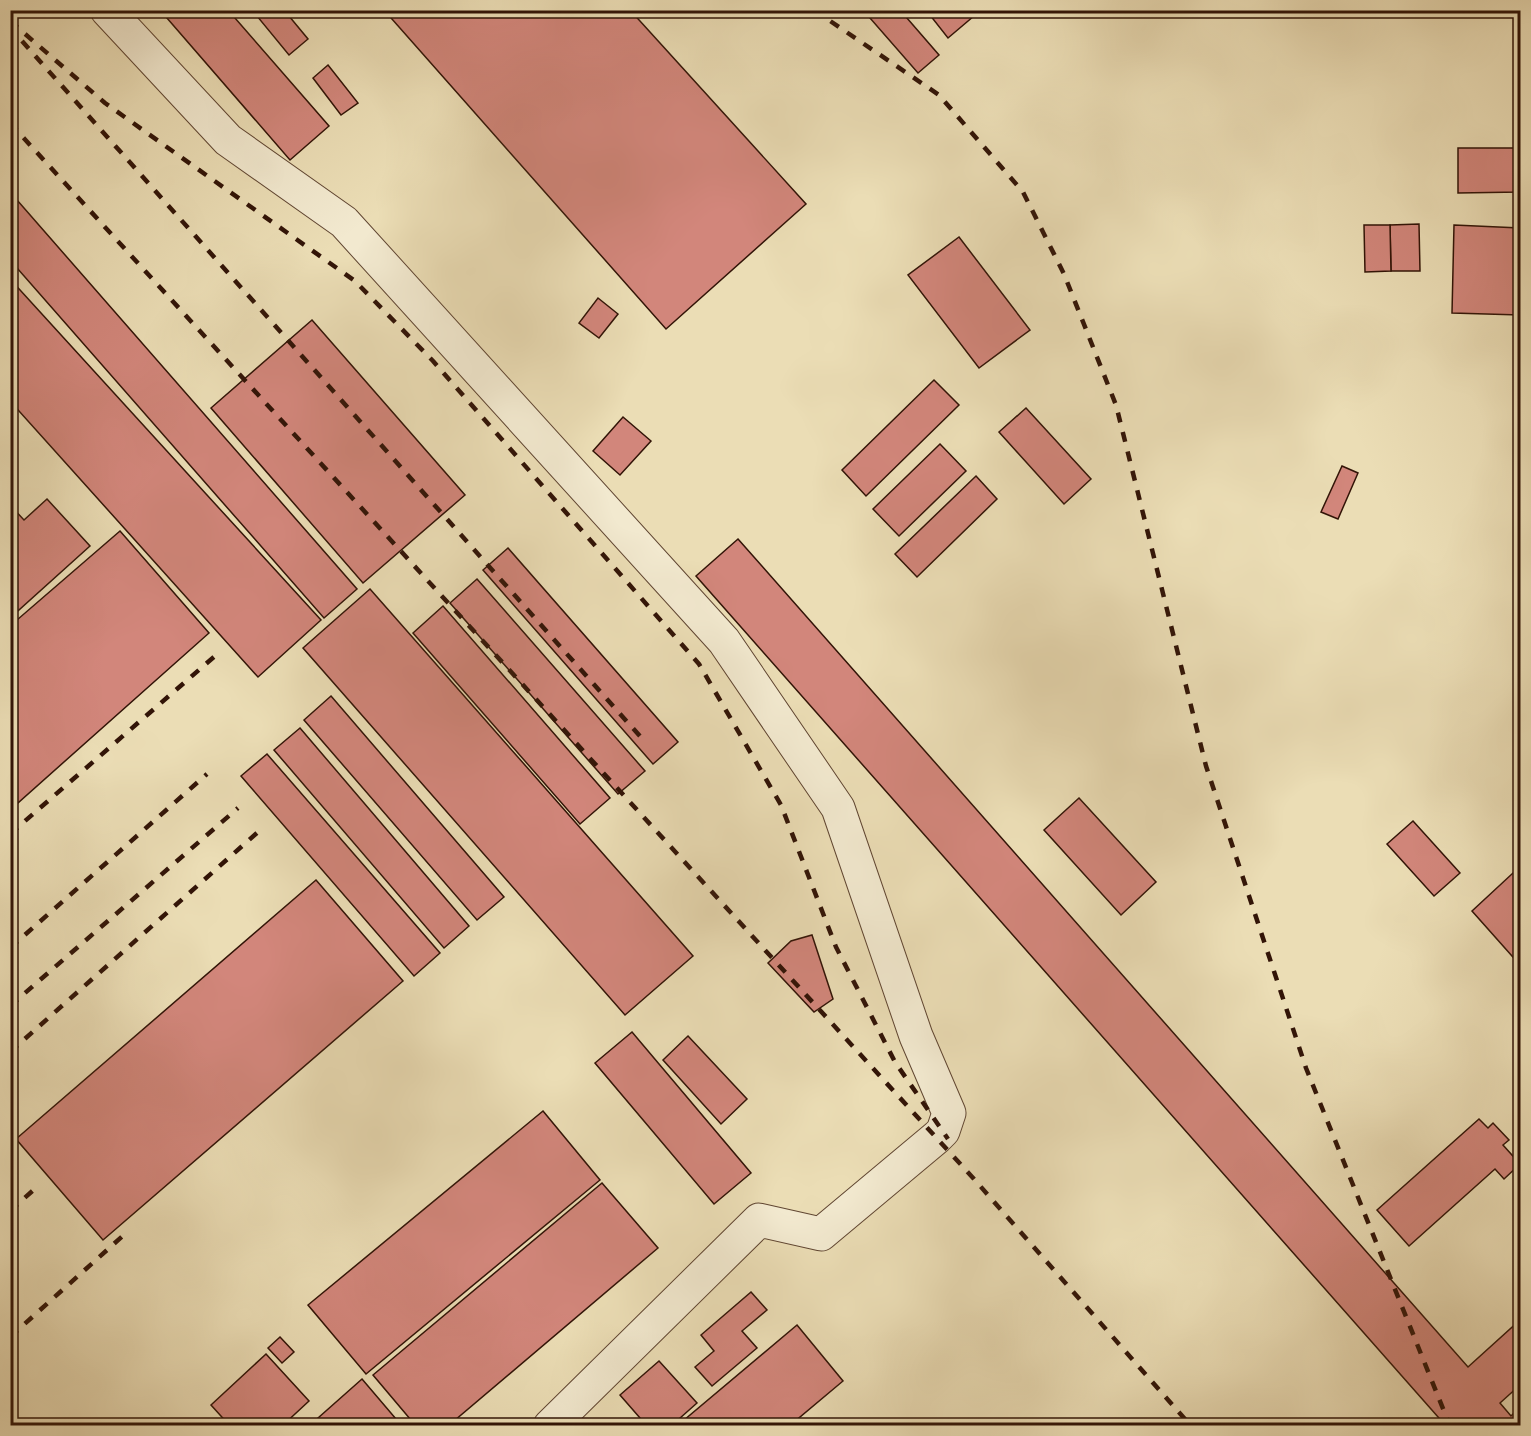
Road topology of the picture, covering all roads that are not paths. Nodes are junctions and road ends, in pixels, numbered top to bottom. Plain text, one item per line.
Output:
1 (106, 10) edge
2 (550, 1425) edge

1 - 2 lane

